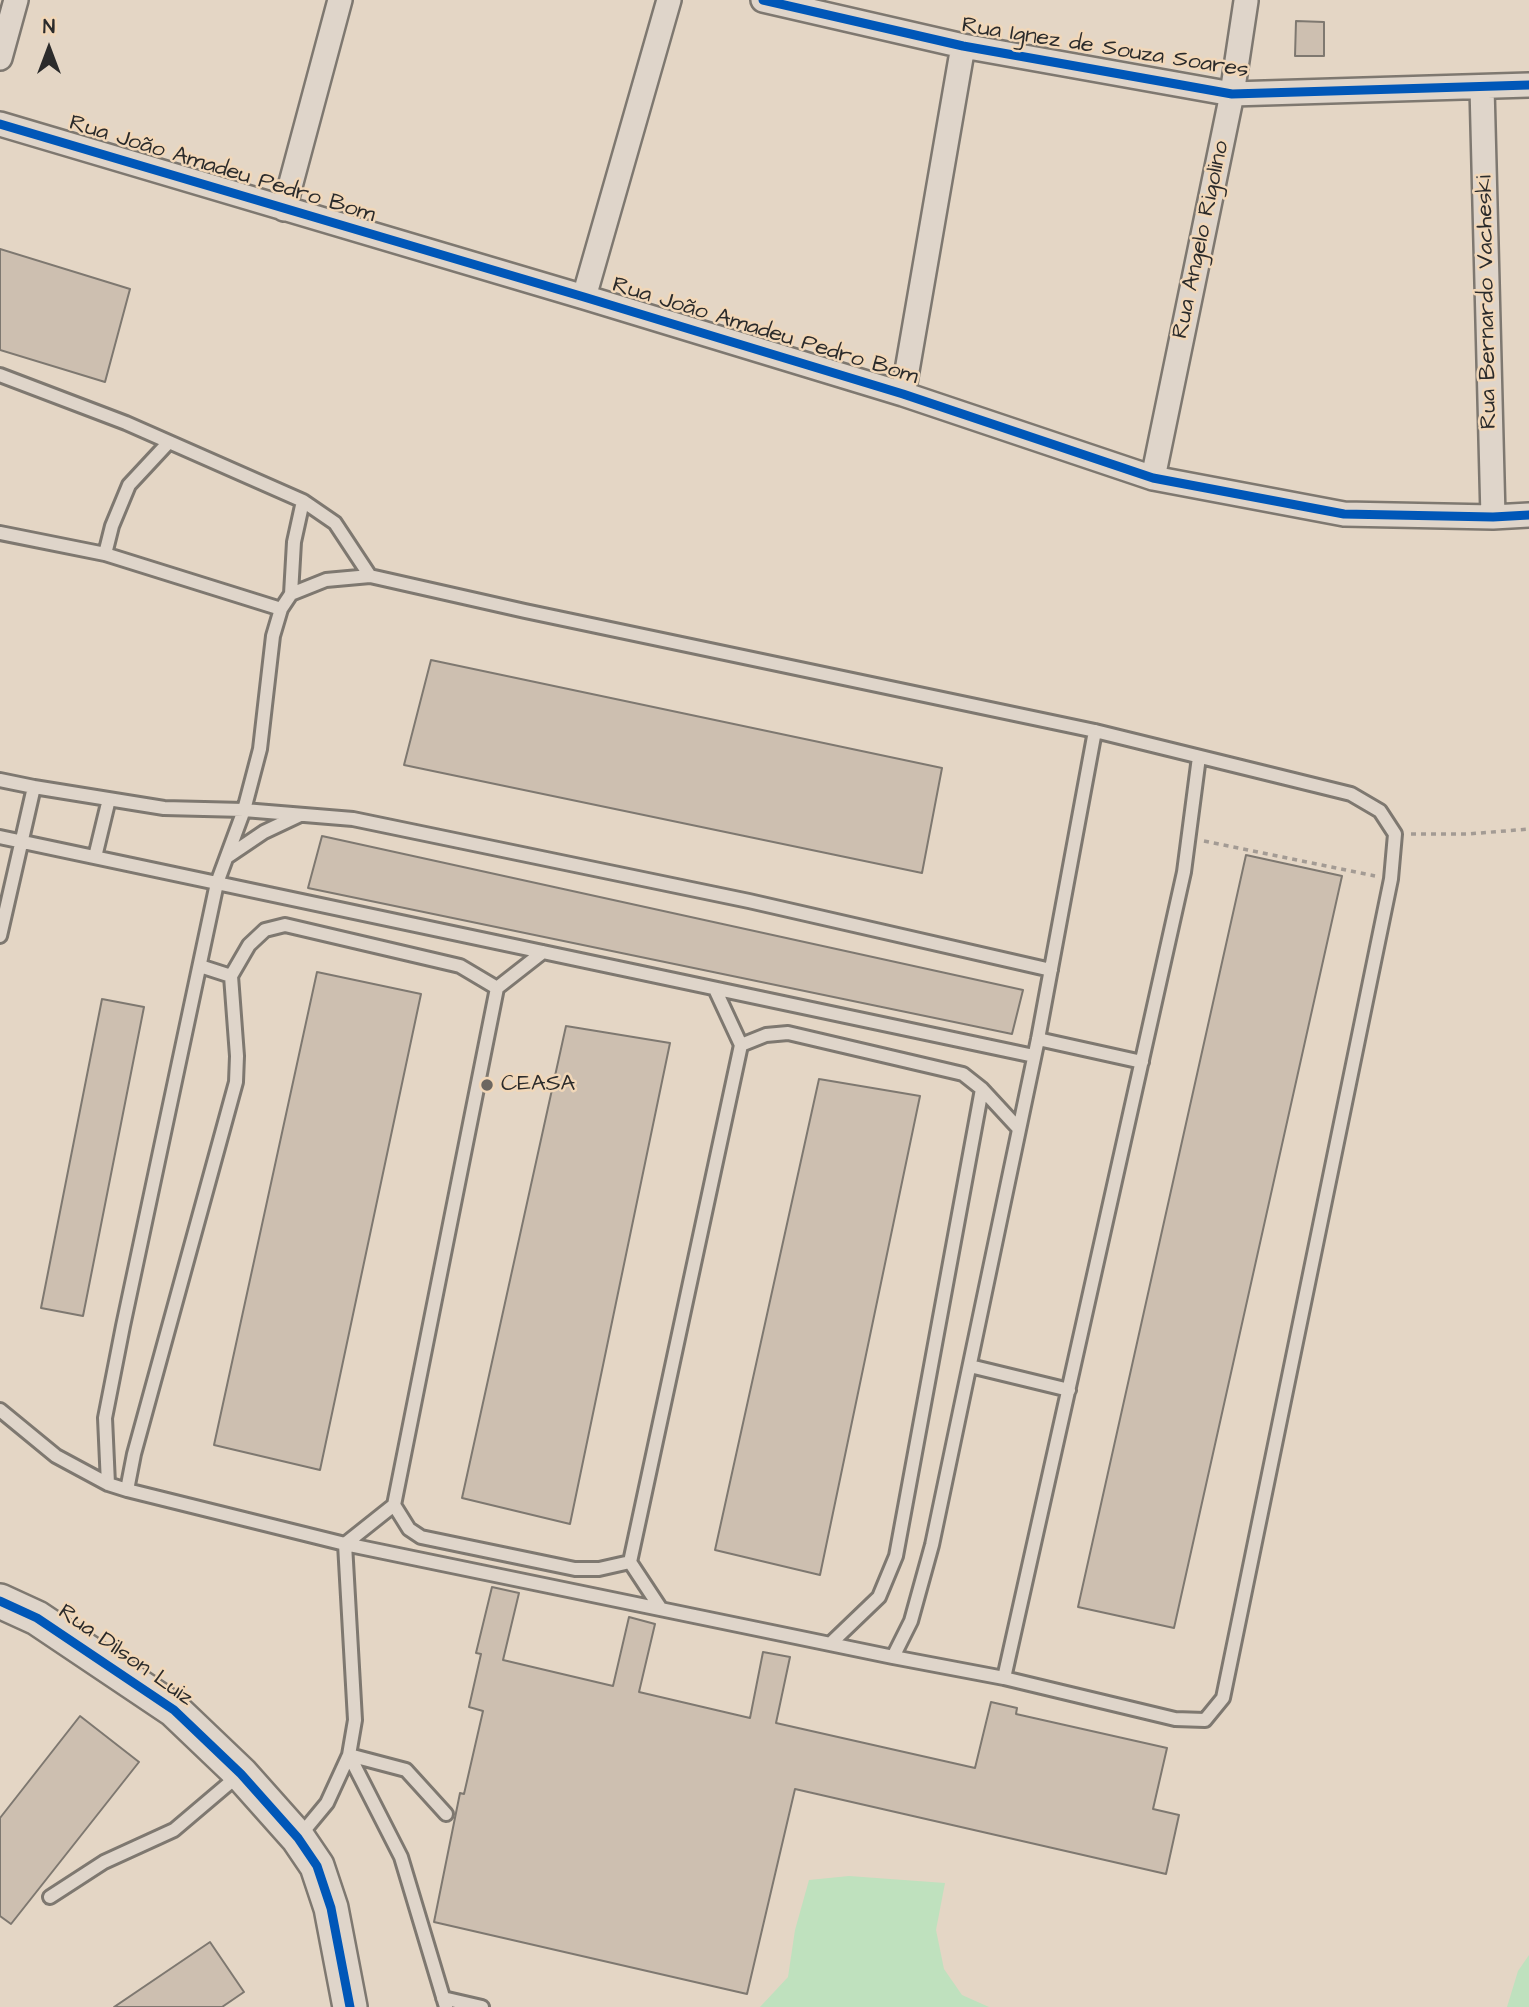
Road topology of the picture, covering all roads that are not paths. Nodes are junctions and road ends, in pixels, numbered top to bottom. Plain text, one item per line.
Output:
1 (16, 0) edge
2 (340, 0) edge
3 (668, 0) edge
4 (763, 0) edge
5 (1247, 1) edge
6 (963, 46) junction
7 (0, 58) edge
8 (1529, 85) edge
9 (1482, 87) junction
10 (1232, 94) junction
11 (0, 124) edge
12 (284, 209) junction
13 (584, 297) junction
14 (0, 375) edge
15 (903, 394) junction
16 (169, 442) junction
17 (1153, 478) junction
18 (303, 501) junction
19 (1529, 515) edge
20 (1493, 517) junction
21 (0, 533) edge
22 (105, 554) junction
23 (370, 576) junction
24 (291, 594) junction
25 (281, 609) junction
26 (1095, 731) junction
27 (1199, 757) junction
28 (0, 780) edge
29 (34, 787) junction
30 (109, 799) junction
31 (244, 810) junction
32 (300, 815) junction
33 (0, 837) edge
34 (22, 842) junction
35 (95, 857) junction
36 (227, 857) junction
37 (218, 883) junction
38 (0, 936) edge
39 (543, 952) junction
40 (200, 965) junction
41 (1051, 970) junction
42 (231, 976) junction
43 (497, 988) junction
44 (715, 989) junction
45 (1038, 1039) junction
46 (741, 1045) junction
47 (1034, 1056) junction
48 (1142, 1062) junction
49 (982, 1089) junction
50 (1019, 1129) junction
51 (970, 1366) junction
52 (1069, 1390) junction
53 (0, 1410) edge
54 (108, 1484) junction
55 (127, 1490) junction
56 (394, 1505) junction
57 (345, 1544) junction
58 (631, 1562) junction
59 (0, 1601) edge
60 (661, 1609) junction
61 (830, 1644) junction
62 (893, 1657) junction
63 (1004, 1678) junction
64 (349, 1755) junction
65 (241, 1774) junction
66 (446, 1814) dead end
67 (298, 1838) junction
68 (50, 1897) dead end
69 (445, 2003) edge
70 (350, 2007) edge
71 (482, 2007) edge

1 - 7 street
2 - 12 street
3 - 13 street
4 - 6 street, Rua Ignez de Souza Soares
5 - 10 street, Rua Angelo Rigolino
6 - 10 street, Rua Ignez de Souza Soares
6 - 15 street
8 - 9 street, Rua Ignez de Souza Soares
9 - 10 street, Rua Ignez de Souza Soares
9 - 20 street, Rua Bernardo Vacheski
10 - 17 street, Rua Angelo Rigolino
11 - 12 street, Rua João Amadeu Pedro Bom
12 - 13 street, Rua João Amadeu Pedro Bom
13 - 15 street, Rua João Amadeu Pedro Bom
14 - 16 lane
15 - 17 street, Rua João Amadeu Pedro Bom
16 - 18 lane
16 - 22 lane
17 - 20 street, Rua João Amadeu Pedro Bom
18 - 23 lane
18 - 24 lane
19 - 20 street, Rua João Amadeu Pedro Bom
21 - 22 lane
22 - 25 lane
23 - 24 lane
23 - 26 lane
24 - 25 lane
25 - 31 lane
26 - 27 lane
26 - 41 lane
27 - 48 lane
27 - 63 lane
28 - 29 lane
29 - 30 lane
29 - 34 lane
30 - 31 lane
30 - 35 lane
31 - 32 lane
31 - 36 lane
32 - 36 lane
32 - 41 lane
33 - 34 lane
34 - 35 lane
34 - 38 lane
35 - 37 lane
36 - 37 lane
37 - 39 lane
37 - 40 lane
39 - 43 lane
39 - 44 lane
40 - 42 lane
40 - 54 lane
41 - 45 lane
42 - 43 lane
42 - 55 lane
43 - 56 lane
44 - 46 lane
44 - 47 lane
45 - 47 lane
45 - 48 lane
46 - 49 lane
46 - 58 lane
47 - 50 lane
48 - 52 lane
49 - 50 lane
49 - 61 lane
50 - 51 lane
51 - 52 lane
51 - 62 lane
52 - 63 lane
53 - 54 lane
54 - 55 lane
55 - 57 lane
56 - 57 lane
56 - 58 lane
57 - 60 lane
57 - 64 lane
58 - 60 lane
59 - 65 street, Rua Dilson Luiz
60 - 61 lane
61 - 62 lane
62 - 63 lane
64 - 66 lane
64 - 67 lane
64 - 69 lane
65 - 67 street, Rua Dilson Luiz
65 - 68 lane
67 - 70 street, Rua Dilson Luiz
69 - 71 lane

